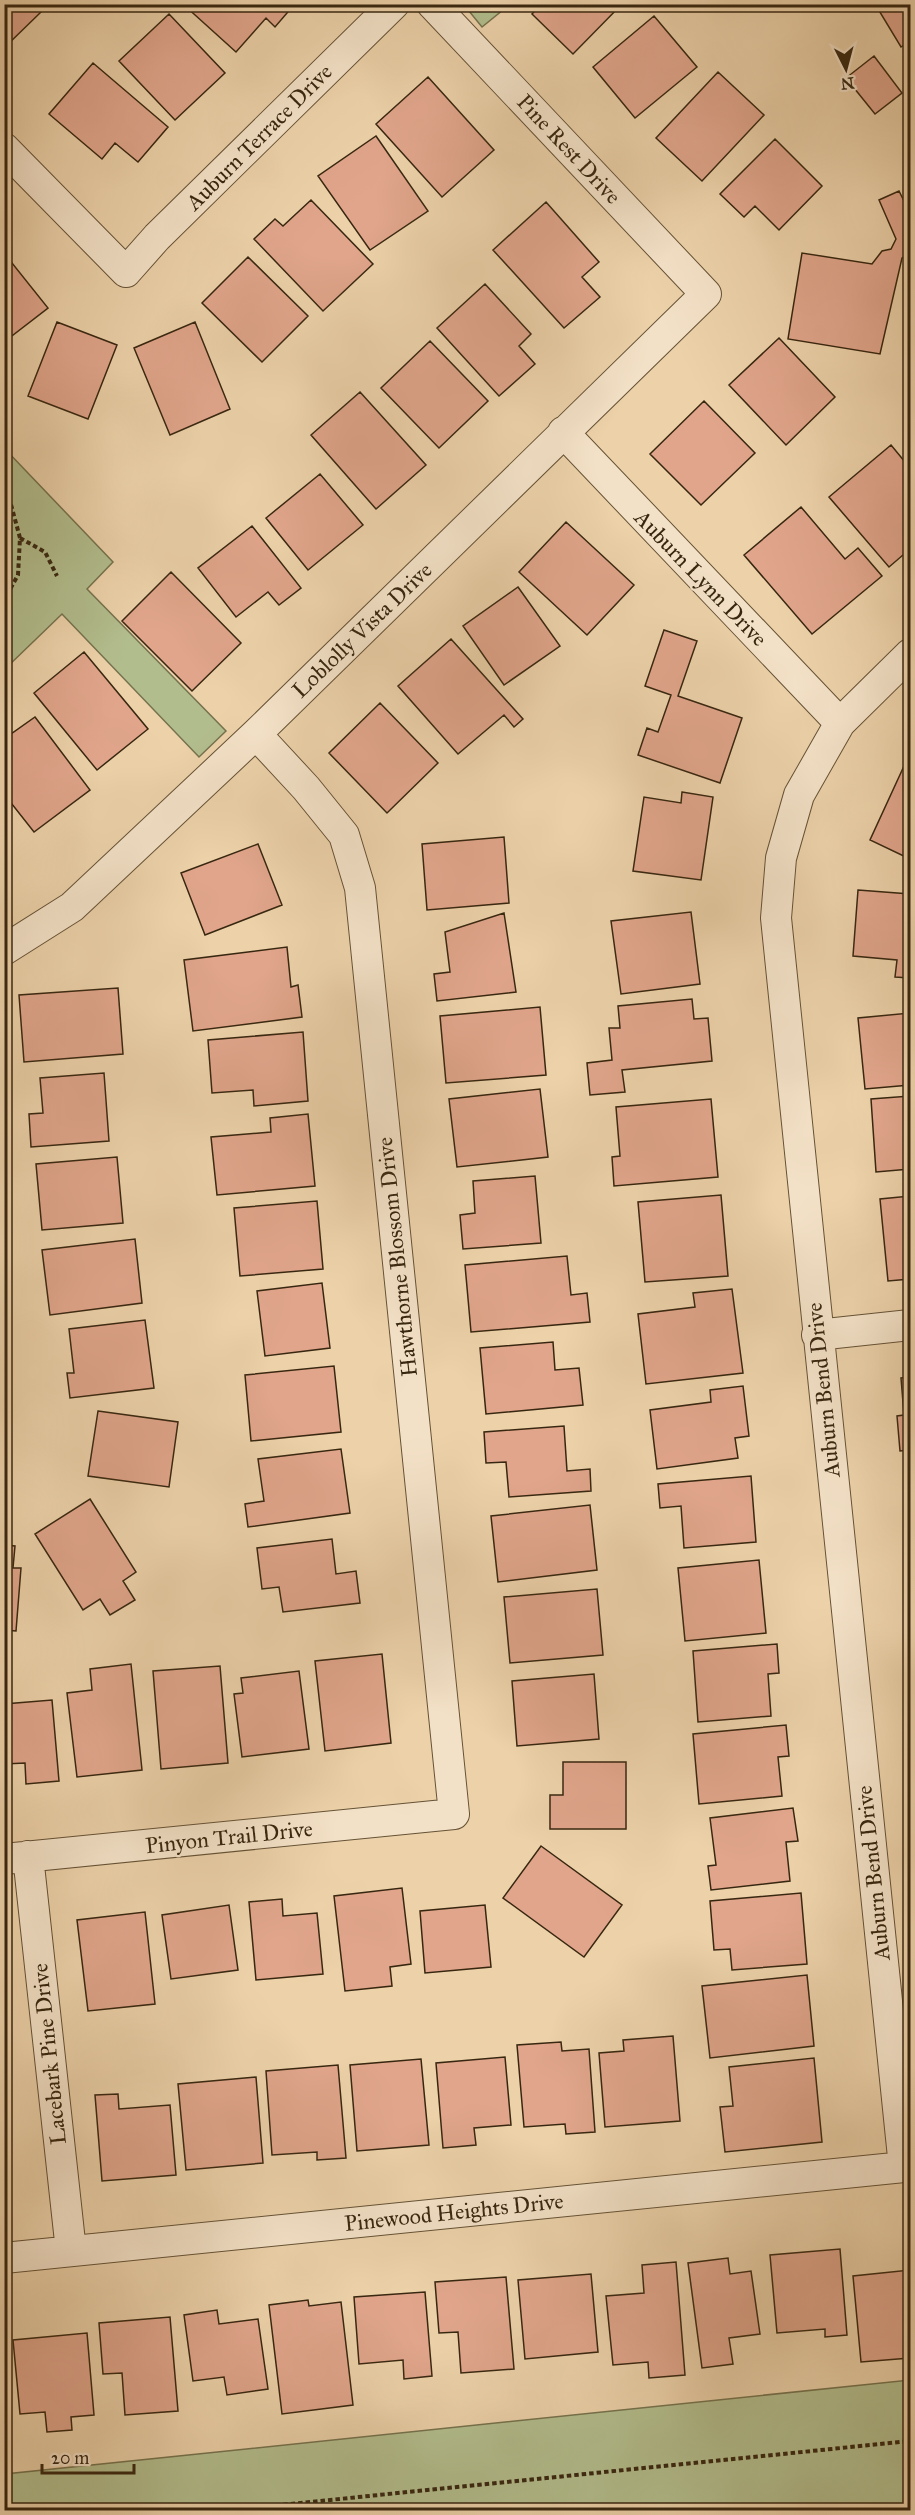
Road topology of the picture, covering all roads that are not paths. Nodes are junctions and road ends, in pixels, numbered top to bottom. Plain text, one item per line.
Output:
1 (394, 4) edge
2 (432, 4) edge
3 (4, 148) edge
4 (706, 294) joint
5 (563, 432) junction
6 (910, 654) edge
7 (840, 723) junction
8 (256, 734) junction
9 (4, 950) edge
10 (910, 1325) edge
11 (817, 1335) junction
12 (454, 1814) joint
13 (16, 1858) edge
14 (904, 2167) joint
15 (71, 2251) junction
16 (4, 2258) edge

1 - 3 street, Auburn Terrace Drive
2 - 4 street, Pine Rest Drive
4 - 5 street, Loblolly Vista Drive
5 - 7 street, Auburn Lynn Drive
5 - 8 street, Loblolly Vista Drive
6 - 7 street, Auburn Bend Drive
7 - 11 street, Auburn Bend Drive
8 - 9 street, Loblolly Vista Drive
8 - 12 street, Hawthorne Blossom Drive
10 - 11 street
11 - 14 street, Auburn Bend Drive
12 - 13 street, Pinyon Trail Drive
13 - 15 street, Lacebark Pine Drive
14 - 15 street, Pinewood Heights Drive
15 - 16 street, Pinewood Heights Drive

